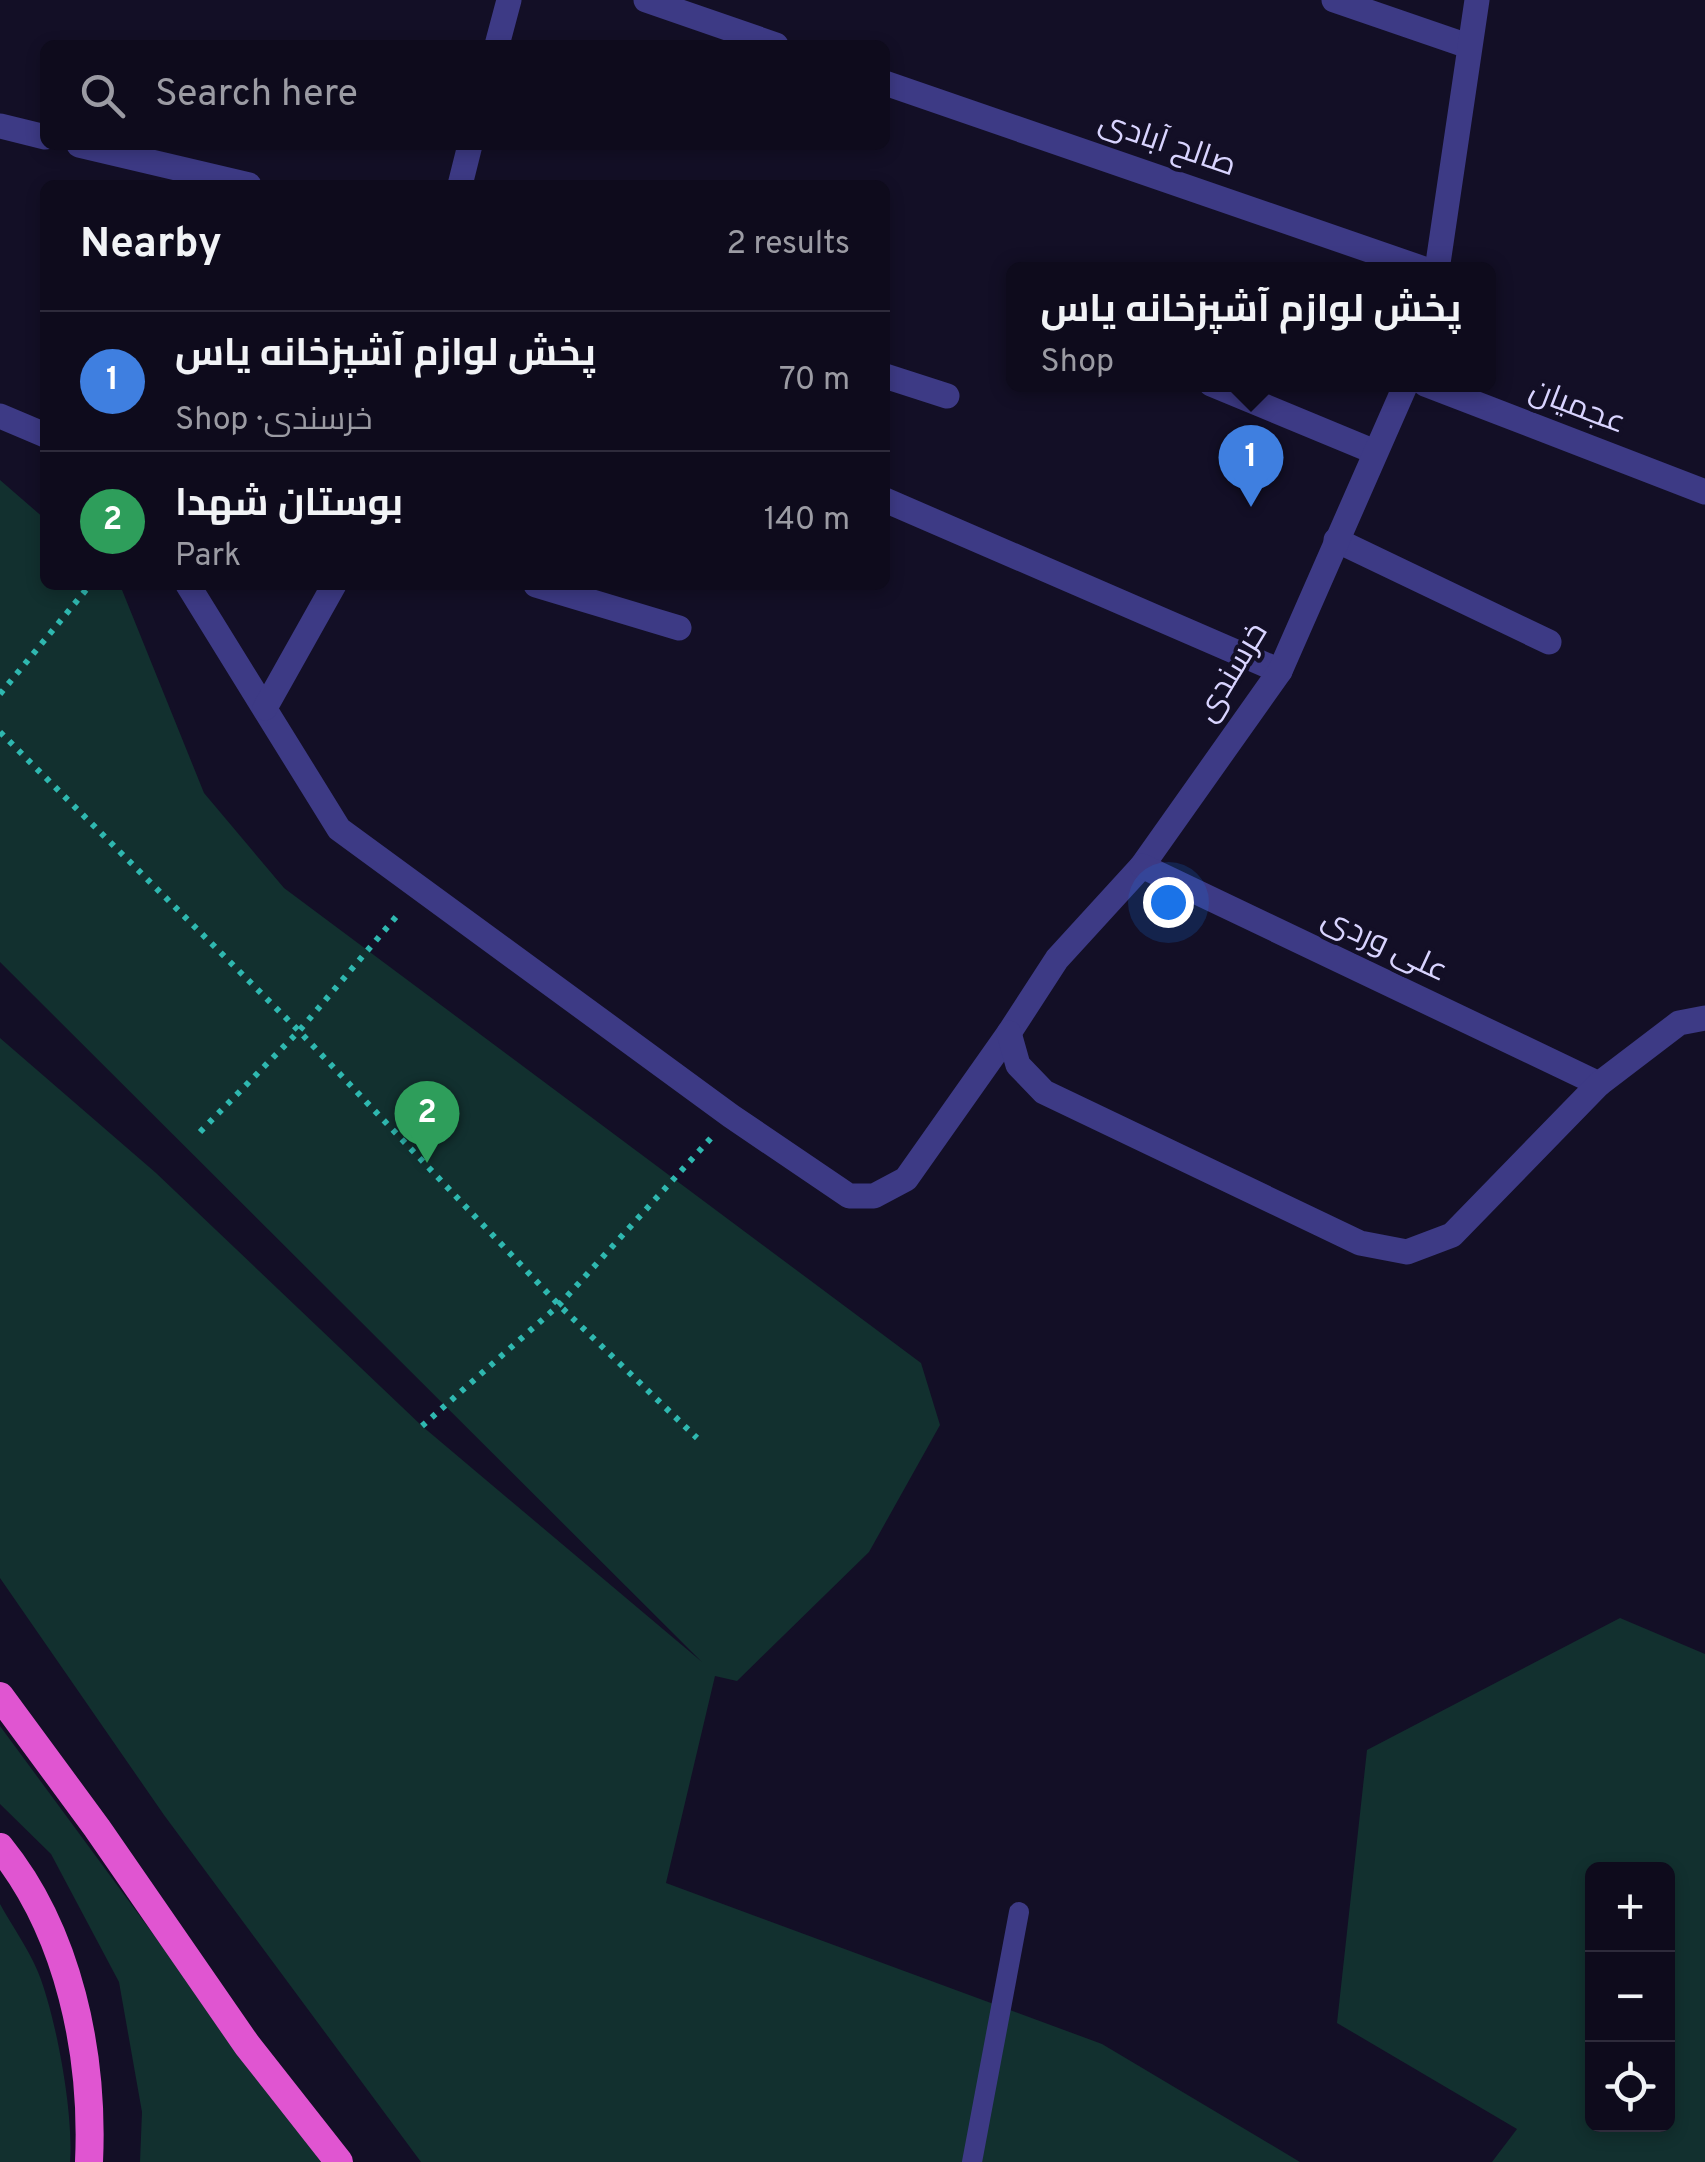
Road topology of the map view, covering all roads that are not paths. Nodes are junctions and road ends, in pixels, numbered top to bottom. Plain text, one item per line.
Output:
1 (509, 0) edge
2 (646, 0) edge
3 (1334, 0) edge
4 (1477, 0) edge
5 (498, 40) edge
6 (762, 40) edge
7 (1468, 46) junction
8 (890, 84) edge
9 (0, 126) edge
10 (40, 136) edge
11 (100, 150) edge
12 (469, 150) edge
13 (228, 180) edge
14 (461, 180) edge
15 (1404, 262) edge
16 (1438, 262) edge
17 (890, 378) edge
18 (1230, 392) edge
19 (1402, 392) edge
20 (1446, 392) edge
21 (947, 396) dead end
22 (0, 416) edge
23 (40, 433) edge
24 (1376, 452) junction
25 (1705, 492) edge
26 (890, 502) edge
27 (1336, 540) junction
28 (191, 590) edge
29 (331, 590) edge
30 (553, 590) edge
31 (679, 628) dead end
32 (1548, 642) dead end
33 (1280, 671) junction
34 (265, 708) junction
35 (1142, 866) junction
36 (1705, 1018) edge
37 (1009, 1033) junction
38 (1598, 1084) junction
39 (0, 1696) edge
40 (0, 1847) edge
41 (1020, 1912) dead end
42 (89, 2162) edge
43 (339, 2162) edge
44 (972, 2162) edge

1 - 5 street
2 - 6 street
3 - 7 street
4 - 7 street
7 - 16 street
8 - 15 street, صالح آبادی
9 - 10 street
11 - 13 street
12 - 14 street
17 - 21 street
18 - 24 street
19 - 24 street, خرسندی
20 - 25 street, عجمیان
22 - 23 street
24 - 27 street, خرسندی
26 - 33 street
27 - 32 street
27 - 33 street, خرسندی
28 - 34 street, خرسندی
29 - 34 street
30 - 31 street
33 - 35 street, خرسندی
34 - 37 street, خرسندی
35 - 37 street, خرسندی
35 - 38 street, علی وردی
36 - 38 street
37 - 38 street
39 - 43 highway
40 - 42 highway
41 - 44 lane

